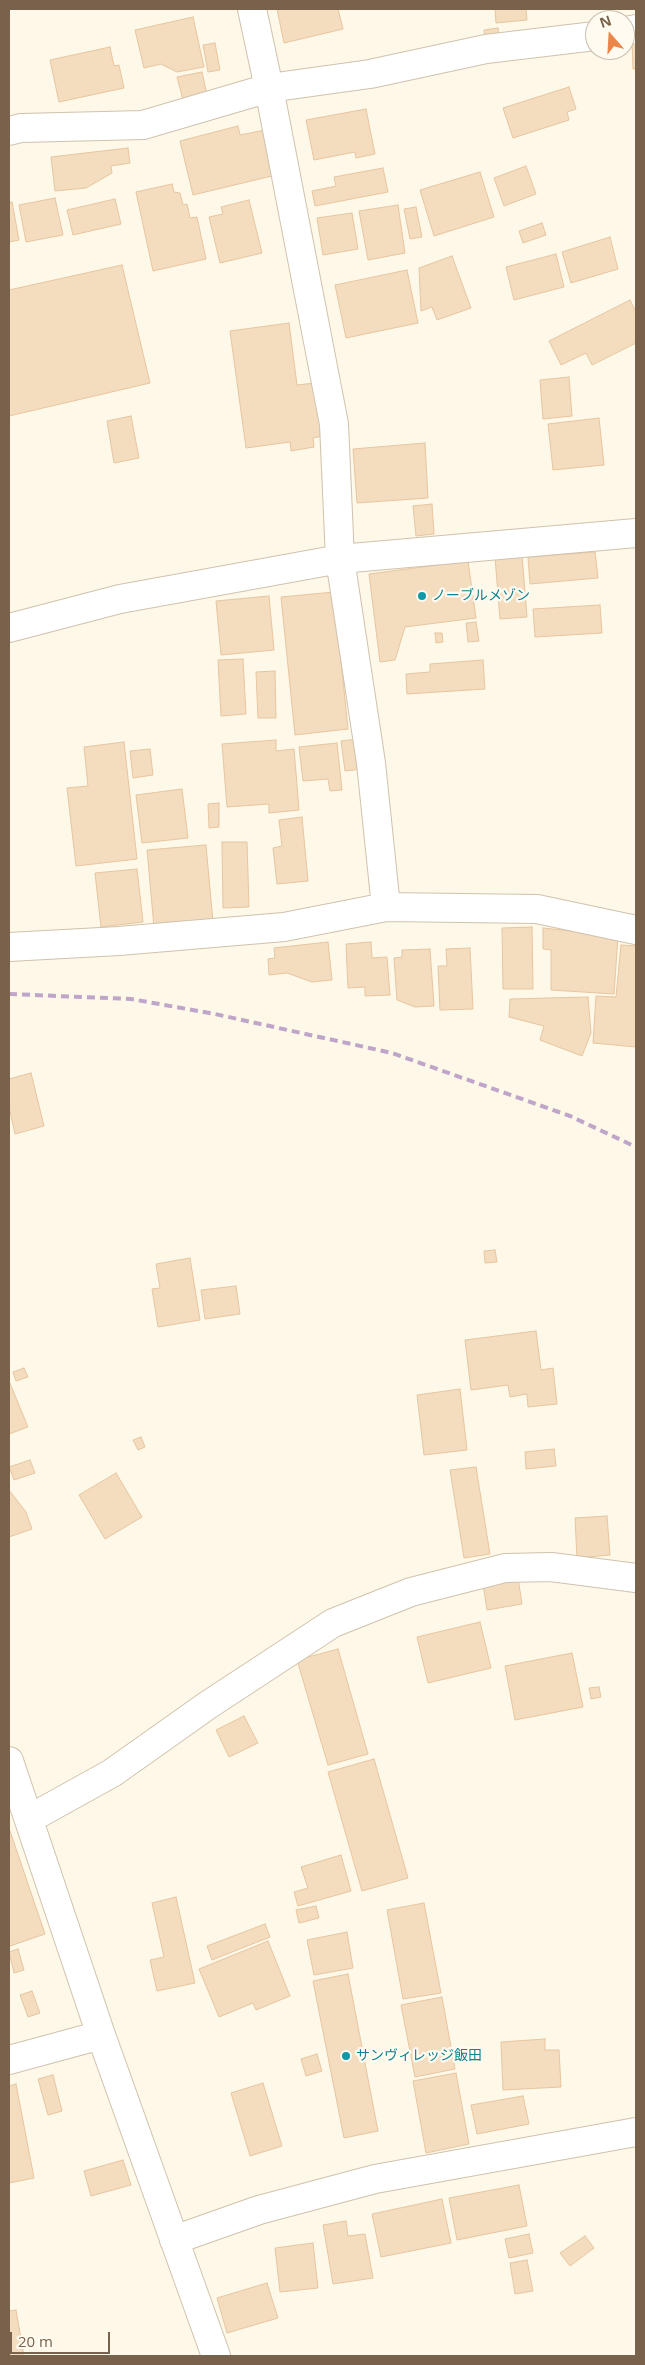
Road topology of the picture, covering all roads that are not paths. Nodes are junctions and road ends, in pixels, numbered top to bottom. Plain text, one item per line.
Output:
1 (252, 9) edge
2 (585, 37) edge
3 (269, 88) junction
4 (9, 131) edge
5 (636, 533) edge
6 (340, 559) junction
7 (9, 628) edge
8 (386, 907) junction
9 (636, 930) edge
10 (9, 947) edge
11 (636, 1578) edge
12 (9, 1761) edge
13 (29, 1820) junction
14 (101, 2035) junction
15 (9, 2060) edge
16 (636, 2132) edge
17 (174, 2240) junction
18 (216, 2356) edge

1 - 3 street
2 - 3 street
3 - 4 street
3 - 6 street
5 - 6 street
6 - 7 street
6 - 8 street
8 - 9 street
8 - 10 street
11 - 13 street
12 - 13 street
13 - 14 street
14 - 15 street
14 - 17 street
16 - 17 street
17 - 18 street

